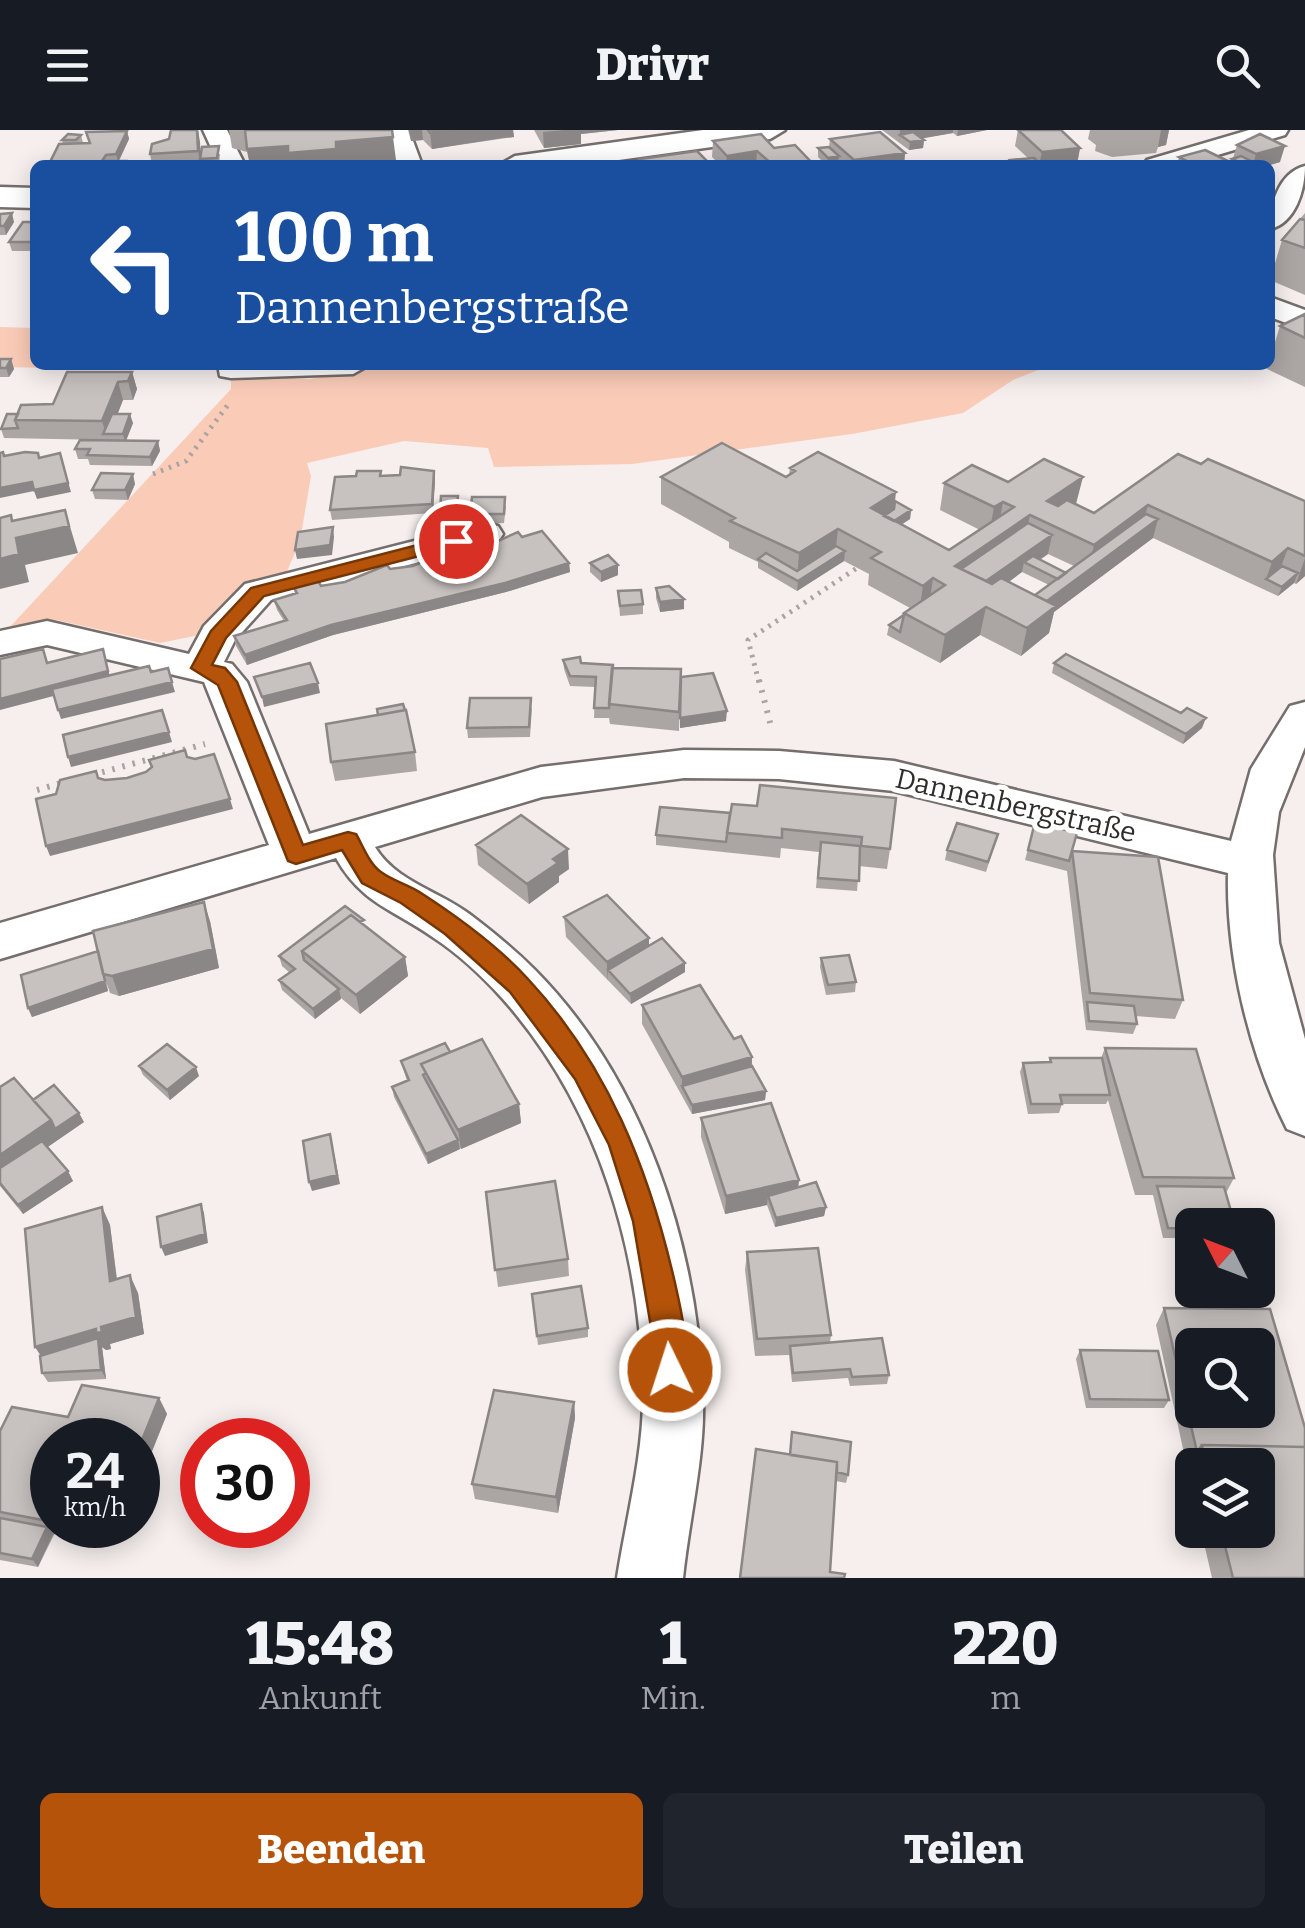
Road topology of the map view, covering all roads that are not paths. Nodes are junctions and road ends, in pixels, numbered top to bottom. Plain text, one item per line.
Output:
1 (216, 130) edge
2 (397, 130) edge
3 (770, 130) edge
4 (1276, 130) edge
5 (230, 160) edge
6 (408, 160) edge
7 (583, 160) edge
8 (1173, 160) edge
9 (1305, 174) edge
10 (0, 198) edge
11 (30, 198) edge
12 (1275, 214) edge
13 (1275, 308) edge
14 (1305, 321) edge
15 (484, 534) dead end
16 (0, 644) edge
17 (201, 668) junction
18 (1305, 716) edge
19 (348, 840) junction
20 (296, 856) junction
21 (1251, 862) junction
22 (0, 941) edge
23 (1305, 1114) edge
24 (650, 1578) edge

1 - 5 street
2 - 6 street
3 - 7 main road
4 - 8 street
9 - 12 street
10 - 11 main road
13 - 14 street
15 - 17 street
16 - 17 street
17 - 20 street
18 - 21 street
19 - 20 street, Dannenbergstraße
19 - 21 street, Dannenbergstraße
19 - 24 street
20 - 22 street, Dannenbergstraße
21 - 23 street

